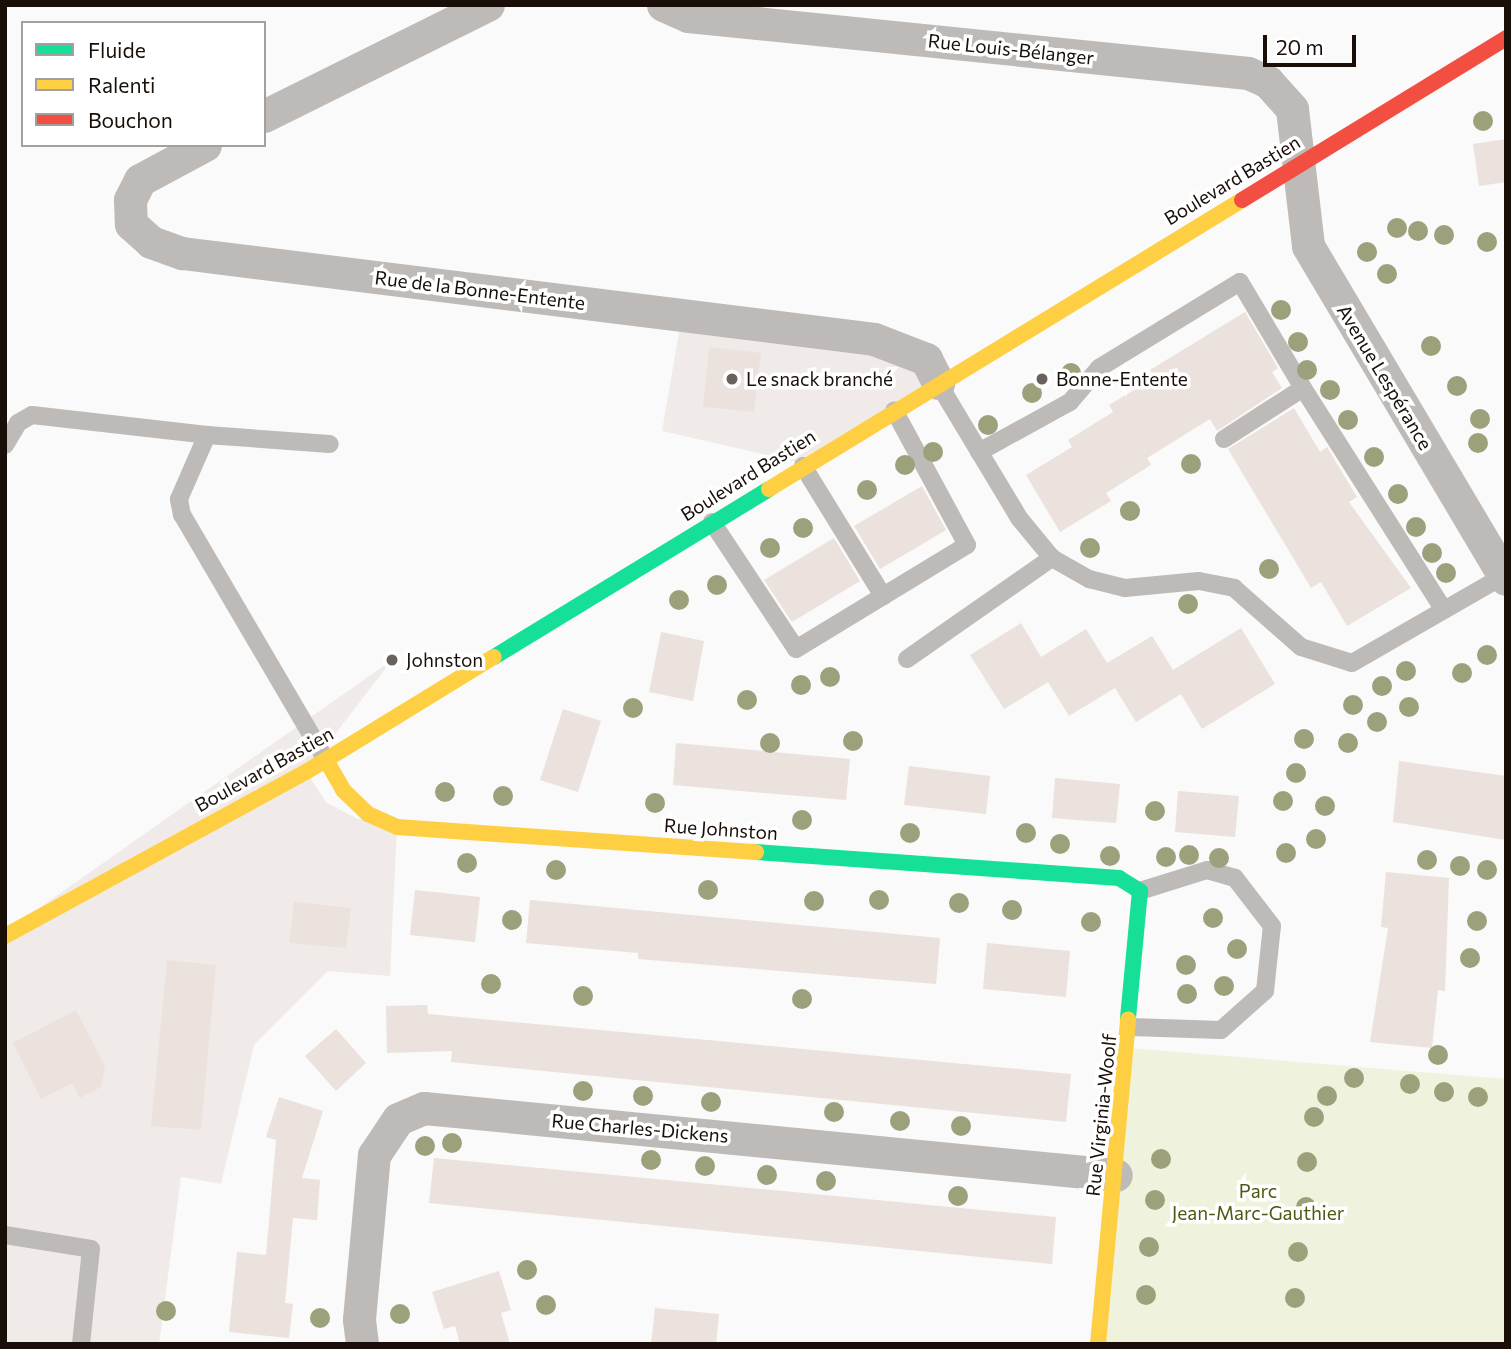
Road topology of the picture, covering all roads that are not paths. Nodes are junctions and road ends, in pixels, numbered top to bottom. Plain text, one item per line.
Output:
1 (488, 5) edge
2 (663, 5) edge
3 (1506, 38) edge
4 (266, 115) edge
5 (201, 147) edge
6 (1301, 163) junction
7 (938, 383) junction
8 (1303, 388) junction
9 (894, 411) junction
10 (207, 435) junction
11 (1224, 439) dead end
12 (5, 444) edge
13 (330, 444) dead end
14 (979, 452) junction
15 (803, 466) junction
16 (712, 522) junction
17 (1052, 558) junction
18 (1504, 578) edge
19 (883, 596) junction
20 (1444, 610) junction
21 (907, 659) dead end
22 (326, 760) junction
23 (1140, 891) junction
24 (5, 936) edge
25 (1131, 1027) junction
26 (1116, 1175) junction
27 (5, 1235) edge
28 (81, 1344) edge
29 (362, 1344) edge
30 (1098, 1344) edge

1 - 4 street
2 - 6 street, Rue Louis-Bélanger
3 - 6 main road, Boulevard Bastien
5 - 7 street, Rue de la Bonne-Entente
6 - 7 main road, Boulevard Bastien
6 - 18 street, Avenue Lespérance
7 - 9 main road, Boulevard Bastien
7 - 14 lane
8 - 11 lane
8 - 14 lane
8 - 20 lane
9 - 15 main road, Boulevard Bastien
9 - 19 lane
10 - 12 lane
10 - 13 lane
10 - 22 lane
14 - 17 lane
15 - 16 main road, Boulevard Bastien
15 - 19 lane
16 - 19 lane
16 - 22 main road, Boulevard Bastien
17 - 20 lane
17 - 21 lane
18 - 20 lane
22 - 23 main road, Rue Johnston
22 - 24 main road, Boulevard Bastien
23 - 25 main road, Rue Virginia-Woolf
23 - 25 lane
25 - 26 main road, Rue Virginia-Woolf
26 - 29 street, Rue Charles-Dickens
26 - 30 main road, Rue Virginia-Woolf
27 - 28 lane

